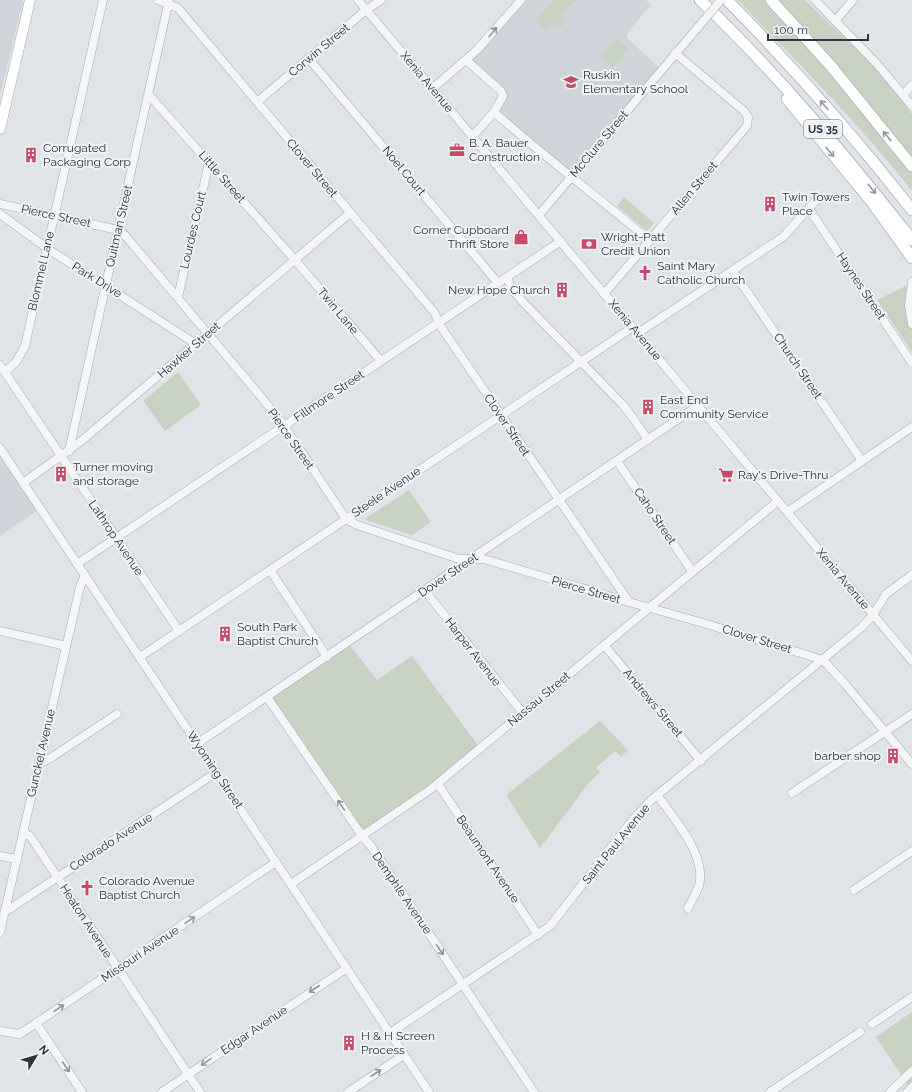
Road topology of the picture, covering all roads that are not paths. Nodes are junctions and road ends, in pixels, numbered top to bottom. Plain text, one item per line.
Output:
1 (30, 0) edge
2 (103, 0) edge
3 (158, 0) edge
4 (358, 0) edge
5 (381, 0) edge
6 (521, 0) edge
7 (700, 0) edge
8 (721, 0) edge
9 (727, 0) edge
10 (771, 0) edge
11 (815, 0) edge
12 (853, 0) edge
13 (169, 2) edge
14 (366, 10) junction
15 (836, 20) junction
16 (726, 24) junction
17 (675, 53) junction
18 (309, 58) junction
19 (466, 60) junction
20 (912, 85) edge
21 (432, 88) junction
22 (149, 95) junction
23 (903, 95) junction
24 (257, 102) junction
25 (912, 106) edge
26 (494, 112) junction
27 (1, 117) edge
28 (0, 129) edge
29 (473, 136) junction
30 (209, 163) junction
31 (912, 166) edge
32 (878, 167) junction
33 (572, 176) junction
34 (819, 197) dead end
35 (0, 204) edge
36 (912, 206) edge
37 (808, 209) junction
38 (912, 210) edge
39 (350, 213) junction
40 (0, 214) edge
41 (539, 215) junction
42 (54, 216) junction
43 (118, 230) junction
44 (650, 240) junction
45 (912, 240) edge
46 (561, 241) junction
47 (47, 248) junction
48 (912, 258) edge
49 (295, 260) junction
50 (733, 271) junction
51 (507, 277) junction
52 (498, 283) junction
53 (105, 285) junction
54 (911, 285) edge
55 (604, 294) junction
56 (178, 297) junction
57 (440, 322) junction
58 (912, 324) edge
59 (633, 327) junction
60 (638, 333) junction
61 (208, 334) junction
62 (196, 344) junction
63 (381, 361) junction
64 (581, 361) junction
65 (912, 363) edge
66 (2, 368) edge
67 (699, 405) junction
68 (501, 415) junction
69 (284, 426) junction
70 (912, 428) edge
71 (648, 440) junction
72 (0, 448) edge
73 (69, 451) junction
74 (62, 457) junction
75 (617, 461) junction
76 (862, 461) junction
77 (23, 483) junction
78 (560, 500) junction
79 (778, 501) junction
80 (787, 512) junction
81 (346, 518) junction
82 (116, 538) junction
83 (471, 559) junction
84 (77, 564) junction
85 (270, 570) junction
86 (692, 571) junction
87 (85, 575) junction
88 (912, 575) edge
89 (425, 591) junction
90 (629, 602) junction
91 (650, 608) junction
92 (873, 615) junction
93 (0, 631) edge
94 (179, 631) junction
95 (604, 645) junction
96 (66, 646) junction
97 (140, 657) junction
98 (327, 657) junction
99 (823, 660) junction
100 (912, 661) edge
101 (267, 697) junction
102 (522, 713) junction
103 (117, 714) dead end
104 (912, 714) edge
105 (885, 732) junction
106 (198, 743) junction
107 (39, 761) junction
108 (702, 761) junction
109 (912, 764) edge
110 (217, 772) junction
111 (438, 784) junction
112 (792, 794) dead end
113 (658, 796) junction
114 (23, 833) junction
115 (363, 837) junction
116 (912, 851) edge
117 (0, 856) edge
118 (17, 859) junction
119 (276, 862) junction
120 (57, 877) junction
121 (291, 884) junction
122 (854, 890) dead end
123 (688, 908) dead end
124 (5, 912) junction
125 (0, 932) edge
126 (538, 935) junction
127 (347, 968) junction
128 (118, 969) junction
129 (463, 985) junction
130 (912, 997) edge
131 (36, 1023) junction
132 (872, 1024) dead end
133 (0, 1031) edge
134 (860, 1032) dead end
135 (390, 1034) junction
136 (404, 1054) junction
137 (912, 1071) edge
138 (188, 1074) junction
139 (912, 1087) edge
140 (774, 1091) edge
141 (82, 1092) edge
142 (162, 1092) edge
143 (200, 1092) edge
144 (348, 1092) edge
145 (429, 1092) edge
146 (534, 1092) edge
147 (890, 1092) edge
148 (907, 1092) edge

1 - 27 main road
2 - 42 street, Blommel Lane
3 - 13 street, Clover Street
4 - 14 street, Xenia Avenue
5 - 14 street, Corwin Street
19 -> 6 street
7 - 16 highway, US 35
8 - 17 street, McClure Street, bridge
32 -> 9 highway, US 35
31 -> 10 highway
11 - 15 street
12 - 15 street
13 - 22 street, Quitman Street
13 - 24 street, Clover Street
14 - 18 street, Corwin Street
14 - 21 street, Xenia Avenue
15 - 23 street
16 -> 45 highway, US 35
16 -> 48 highway
17 - 33 street, McClure Street
17 - 44 street, Allen Street
18 - 24 street, Corwin Street
18 - 52 street, Noel Court
19 - 21 street
19 - 26 street
20 - 23 street
21 - 29 street, Xenia Avenue
22 - 30 street, Little Street
22 - 43 street, Quitman Street
23 - 25 street
24 - 39 street, Clover Street
26 - 29 street
26 - 33 street
27 - 28 main road
29 - 41 street, Xenia Avenue
30 - 49 street, Little Street
30 - 56 street, Lourdes Court
32 - 36 highway
32 - 38 highway, US 35
33 - 41 street, McClure Street
33 - 44 street
34 - 37 street
35 - 42 street, Pierce Street
37 - 50 street
37 - 65 street, Haynes Street
39 - 49 street, Hawker Street
39 - 57 street, Clover Street
40 - 47 street, Park Drive
41 - 46 street, Xenia Avenue
42 - 43 street, Pierce Street
42 - 47 street, Blommel Lane
43 - 53 street, Quitman Street
43 - 56 street, Pierce Street
44 - 55 street, Allen Street
46 - 51 street, Fillmore Street
46 - 55 street, Xenia Avenue
47 - 53 street, Park Drive
47 - 66 street, Blommel Lane
49 - 61 street, Hawker Street
49 - 63 street, Twin Lane
50 - 60 street
50 - 76 street, Church Street
51 - 52 street, Fillmore Street
51 - 64 street
52 - 57 street, Fillmore Street
53 - 62 street, Park Drive
53 - 73 street, Quitman Street
54 - 58 street
55 - 59 street, Xenia Avenue
56 - 61 street, Pierce Street
57 - 63 street, Fillmore Street
57 - 68 street, Clover Street
59 - 60 street, Xenia Avenue
59 - 64 street, Steele Avenue
60 - 67 street, Xenia Avenue
61 - 62 street, Hawker Street
61 - 69 street, Pierce Street
62 - 73 street, Hawker Street
63 - 69 street, Fillmore Street
64 - 68 street, Steele Avenue
64 - 71 street
66 - 74 street, Lathrop Avenue
67 - 71 street, Dover Street
67 - 79 street, Xenia Avenue
68 - 78 street, Clover Street
68 - 81 street, Steele Avenue
69 - 81 street, Pierce Street
69 - 82 street, Fillmore Street
70 - 76 street
71 - 75 street, Dover Street
72 - 77 street, Wyoming Street
73 - 74 street, Hawker Street
74 - 77 street, Hawker Street
74 - 82 street, Lathrop Avenue
75 - 78 street, Dover Street
75 - 86 street, Caho Street
76 - 80 street
77 - 84 street, Wyoming Street
78 - 83 street, Dover Street
78 - 90 street, Clover Street
79 - 80 street, Xenia Avenue
79 - 86 street, Nassau Street
80 - 92 street, Xenia Avenue
81 - 83 street, Pierce Street
81 - 85 street, Steele Avenue
82 - 84 street, Fillmore Street
82 - 94 street, Lathrop Avenue
83 - 89 street, Dover Street
83 - 90 street, Pierce Street
84 - 87 street, Wyoming Street
85 - 94 street, Steele Avenue
85 - 98 street
86 - 91 street, Nassau Street
87 - 96 street, Gunckel Avenue
87 - 97 street, Wyoming Street
88 - 92 street, Saint Paul Avenue
89 - 98 street, Dover Street
89 - 102 street, Harper Avenue
90 - 91 street, Clover Street
91 - 95 street, Nassau Street
91 - 99 street, Clover Street
92 - 99 street, Saint Paul Avenue
92 - 100 street, Xenia Avenue
93 - 96 street
94 - 97 street, Steele Avenue
95 - 102 street, Nassau Street
95 - 108 street, Andrews Street
96 - 107 street, Gunckel Avenue
97 - 106 street, Wyoming Street
98 - 101 street, Dover Street
99 - 105 street
99 - 108 street, Saint Paul Avenue
101 - 106 street, Dover Street
115 -> 101 street, Demphle Avenue
102 - 111 street, Nassau Street
103 - 107 street
104 - 105 street
105 - 109 street
105 - 112 street
106 - 110 street, Wyoming Street
107 - 114 street, Gunckel Avenue
108 - 113 street, Saint Paul Avenue
110 - 119 street, Wyoming Street
110 - 120 street, Colorado Avenue
111 - 115 street, Nassau Street
111 - 126 street, Beaumont Avenue
113 - 123 street
113 - 126 street, Saint Paul Avenue
114 - 118 street, Gunckel Avenue
114 - 120 street, Heaton Avenue
115 - 121 street, Nassau Street
115 -> 129 street, Demphle Avenue
116 - 122 street
117 - 118 street
118 - 124 street, Gunckel Avenue
119 - 121 street, Wyoming Street
128 -> 119 street, Missouri Avenue
120 - 124 street, Colorado Avenue
120 - 128 street, Heaton Avenue
121 - 127 street, Wyoming Street
124 - 125 street, Gunckel Avenue
126 - 129 street, Saint Paul Avenue
127 - 135 street, Wyoming Street
127 -> 138 street, Edgar Avenue
131 -> 128 street, Missouri Avenue
128 - 138 street, Heaton Avenue
129 - 135 street, Saint Paul Avenue
129 - 146 street, Demphle Avenue
130 - 132 street
131 - 133 street, Missouri Avenue
131 -> 141 street
134 - 140 street
135 - 136 street, Wyoming Street
144 -> 136 street
136 - 145 street, Wyoming Street
137 - 147 street
138 - 142 street, Edgar Avenue
138 - 143 street, Heaton Avenue
139 - 148 street

